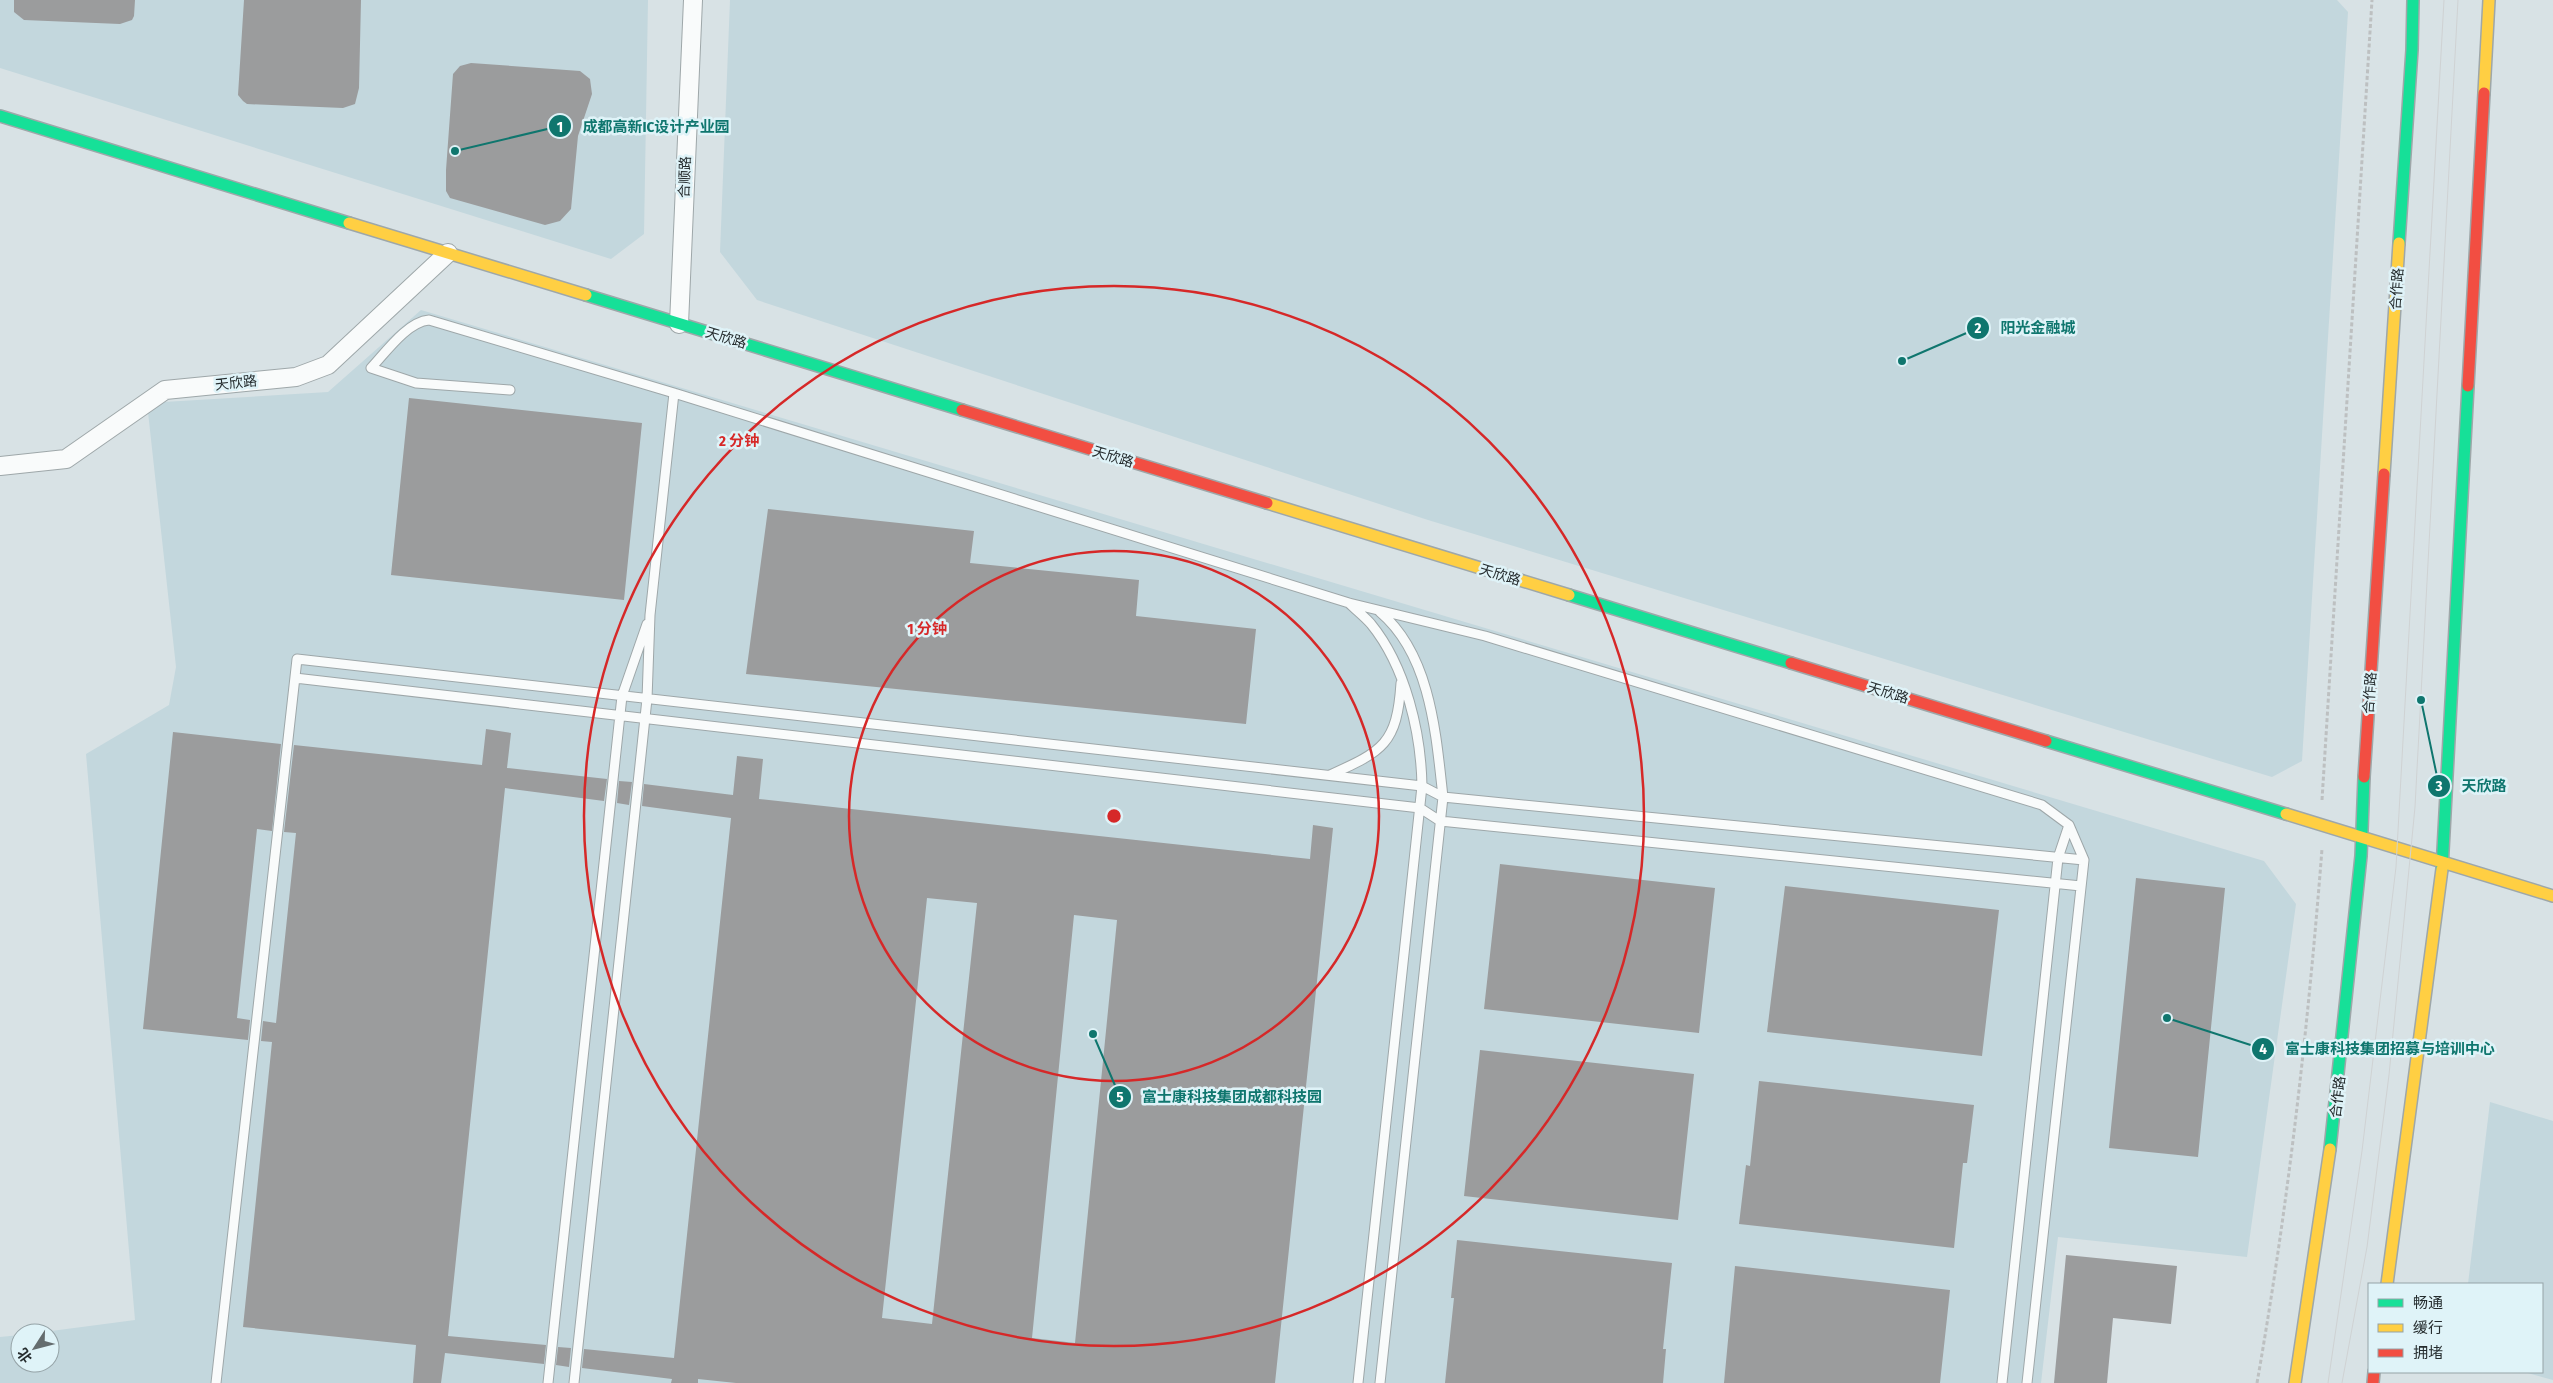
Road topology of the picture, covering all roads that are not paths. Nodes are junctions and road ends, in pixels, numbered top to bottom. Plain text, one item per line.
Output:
1 (693, 0) edge
2 (2413, 0) edge
3 (2489, 0) edge
4 (0, 116) edge
5 (448, 253) junction
6 (679, 324) junction
7 (510, 390) dead end
8 (674, 393) junction
9 (0, 466) edge
10 (1349, 603) junction
11 (650, 615) junction
12 (295, 678) junction
13 (1402, 678) junction
14 (622, 696) junction
15 (647, 699) junction
16 (620, 715) junction
17 (645, 718) junction
18 (1329, 776) junction
19 (1422, 786) junction
20 (1443, 797) junction
21 (1420, 808) junction
22 (1440, 821) junction
23 (2069, 825) junction
24 (2360, 838) junction
25 (2058, 858) junction
26 (2084, 860) junction
27 (2443, 863) junction
28 (2055, 882) junction
29 (2081, 886) junction
30 (2553, 896) edge
31 (2387, 1283) edge
32 (216, 1383) edge
33 (548, 1383) edge
34 (574, 1383) edge
35 (1358, 1383) edge
36 (1380, 1383) edge
37 (2002, 1383) edge
38 (2027, 1383) edge
39 (2295, 1383) edge

1 - 6 street, 合顺路
2 - 24 main road, 合作路
3 - 27 main road
4 - 5 main road, 天欣路
5 - 6 main road, 天欣路
5 - 9 street, 天欣路
6 - 24 main road, 天欣路
7 - 8 lane
8 - 10 lane
8 - 11 lane
10 - 13 lane
10 - 20 lane
10 - 23 lane
11 - 14 lane
11 - 15 lane
12 - 14 lane
12 - 16 lane
12 - 32 lane
13 - 18 lane
13 - 19 lane
14 - 15 lane
14 - 16 lane
15 - 17 lane
15 - 18 lane
16 - 17 lane
16 - 33 lane
17 - 21 lane
17 - 34 lane
18 - 19 lane
19 - 20 lane
19 - 21 lane
20 - 22 lane
20 - 25 lane
21 - 22 lane
21 - 35 lane
22 - 28 lane
22 - 36 lane
23 - 25 lane
23 - 26 lane
24 - 27 main road, 天欣路
24 - 39 main road, 合作路
25 - 26 lane
25 - 28 lane
26 - 29 lane
27 - 30 main road, 天欣路
27 - 31 main road
28 - 29 lane
28 - 37 lane
29 - 38 lane

